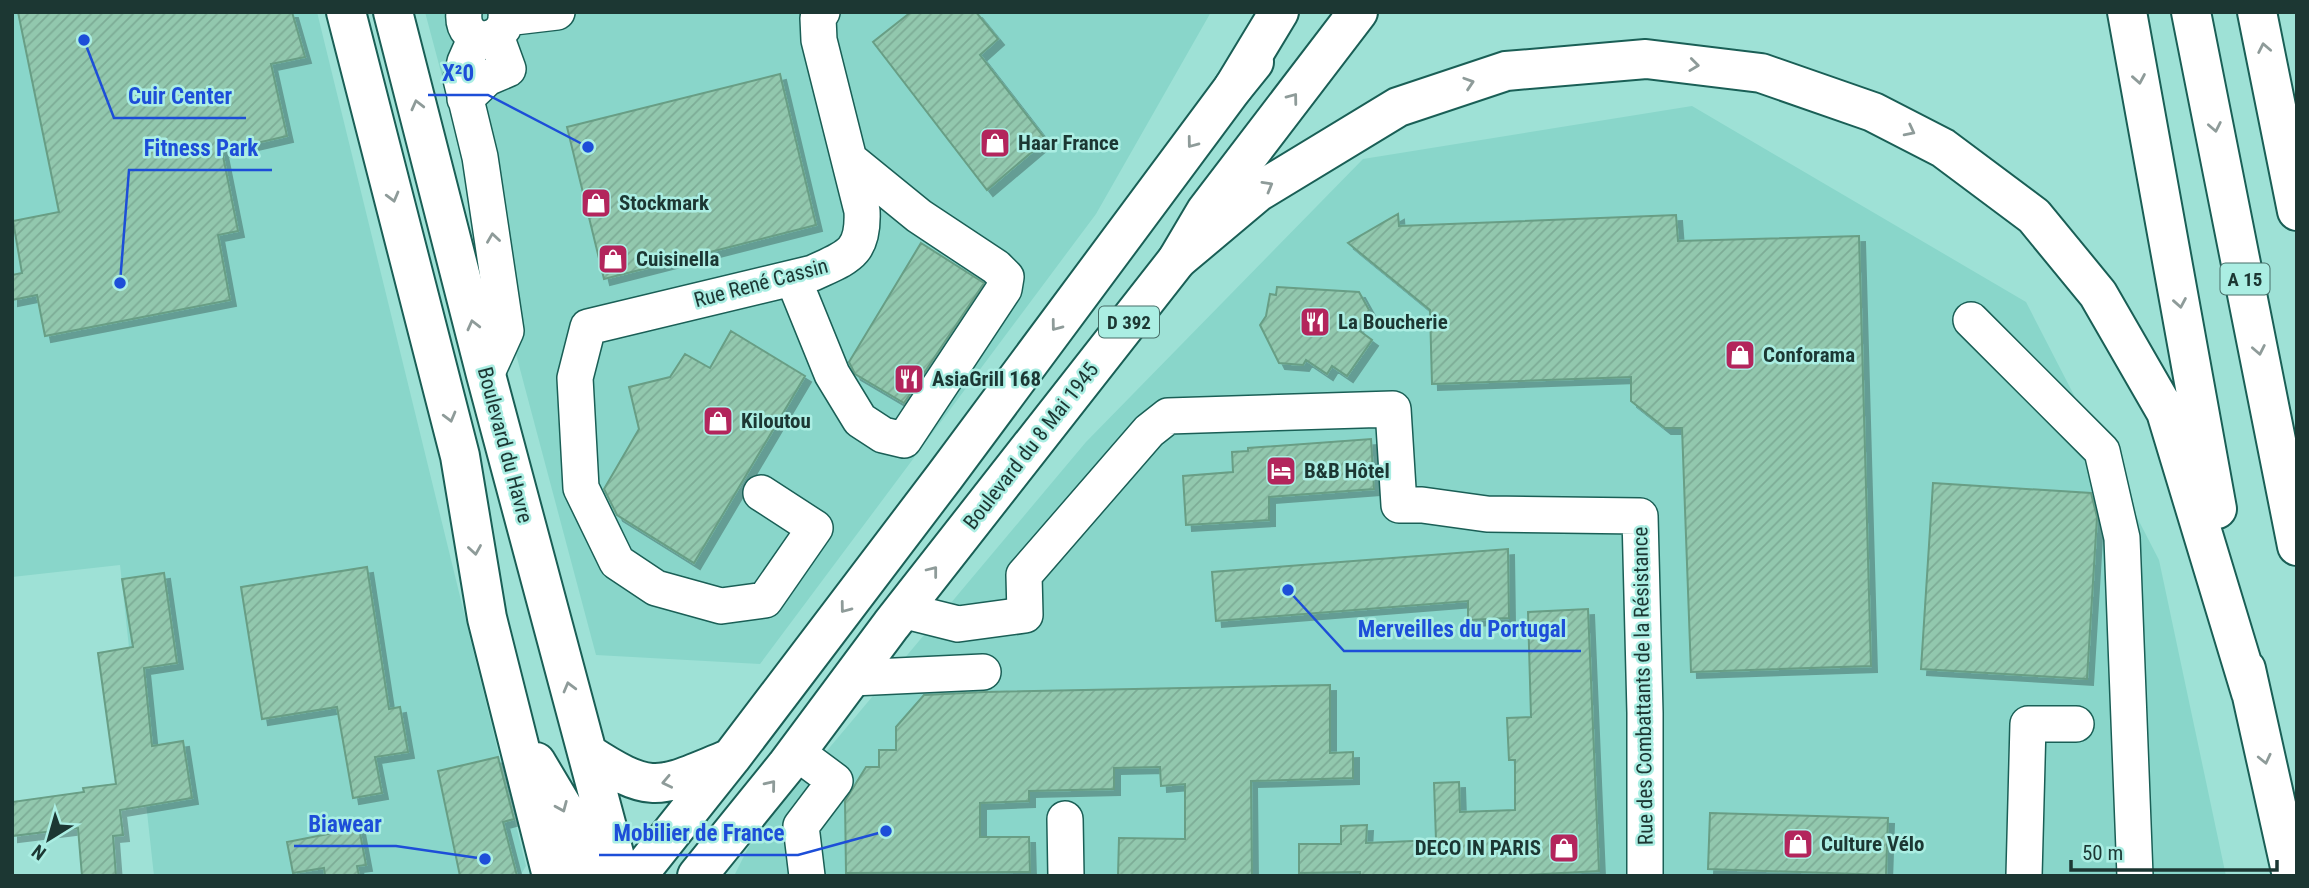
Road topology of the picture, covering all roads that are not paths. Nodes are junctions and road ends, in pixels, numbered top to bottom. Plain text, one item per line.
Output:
1 (346, 12) edge
2 (393, 12) edge
3 (557, 12) edge
4 (822, 12) edge
5 (1279, 12) edge
6 (1296, 12) edge
7 (1358, 12) edge
8 (2127, 12) edge
9 (2191, 12) edge
10 (2257, 12) edge
11 (490, 23) edge
12 (1233, 88) junction
13 (465, 99) junction
14 (849, 159) junction
15 (1152, 197) junction
16 (2297, 211) edge
17 (1186, 245) junction
18 (793, 278) junction
19 (1971, 320) dead end
20 (486, 375) junction
21 (761, 493) dead end
22 (2297, 546) edge
23 (902, 610) junction
24 (983, 672) dead end
25 (852, 678) junction
26 (2250, 692) junction
27 (2076, 724) dead end
28 (514, 727) junction
29 (796, 752) junction
30 (587, 753) junction
31 (731, 758) junction
32 (1065, 819) dead end
33 (552, 876) edge
34 (584, 876) edge
35 (620, 876) edge
36 (637, 876) edge
37 (697, 876) edge
38 (807, 876) edge
39 (1066, 876) edge
40 (1645, 876) edge
41 (2024, 876) edge
42 (2134, 876) edge
43 (2292, 876) edge

1 -> 28 main road
20 -> 2 main road, Boulevard du Havre
3 - 11 street
4 - 14 street, Rue René Cassin
5 - 12 main road
6 - 12 main road, D 392
17 -> 7 main road, Boulevard du 8 Mai 1945 / D 392
8 -> 26 main road
9 -> 22 main road, A 15
16 -> 10 main road
11 - 13 street
11 - 13 street
12 -> 15 main road, D 392
20 -> 13 street
14 - 18 street, Rue René Cassin
14 - 18 street
15 - 17 main road
15 -> 31 main road, D 392
23 -> 17 main road, Boulevard du 8 Mai 1945 / D 392
17 -> 26 main road
18 - 21 street, Rue René Cassin
19 - 42 street
30 -> 20 main road, Boulevard du Havre
23 - 25 main road, Boulevard du 8 Mai 1945 / D 392
23 - 40 street, Rue des Combattants de la Résistance
24 - 25 street
25 - 29 main road, Boulevard du 8 Mai 1945 / D 392
26 -> 43 main road
27 - 41 street
28 - 33 main road
28 -> 34 main road
37 -> 29 main road, Boulevard du 8 Mai 1945 / D 392
29 - 38 street
31 -> 30 main road
30 - 35 main road, Boulevard du Havre
31 - 36 main road, D 392
32 - 39 street

